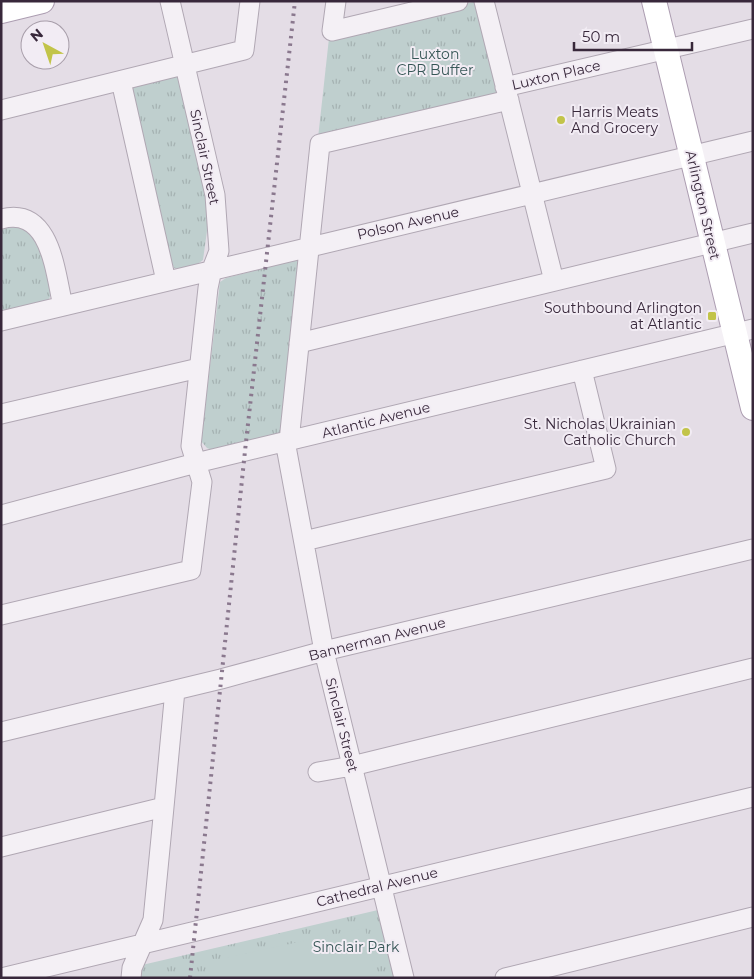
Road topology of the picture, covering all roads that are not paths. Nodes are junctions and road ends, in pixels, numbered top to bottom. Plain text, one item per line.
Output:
1 (42, 1) edge
2 (170, 1) edge
3 (250, 1) edge
4 (336, 1) edge
5 (458, 1) edge
6 (484, 1) edge
7 (654, 1) edge
8 (1, 11) edge
9 (753, 29) edge
10 (666, 50) junction
11 (184, 66) junction
12 (121, 81) junction
13 (507, 94) junction
14 (1, 110) edge
15 (753, 141) edge
16 (692, 156) junction
17 (532, 194) junction
18 (1, 219) edge
19 (753, 233) edge
20 (712, 243) junction
21 (309, 247) junction
22 (212, 270) junction
23 (166, 281) junction
24 (554, 282) junction
25 (63, 306) junction
26 (1, 321) edge
27 (743, 331) edge
28 (299, 343) junction
29 (199, 368) junction
30 (582, 370) junction
31 (753, 408) edge
32 (1, 414) edge
33 (287, 441) junction
34 (196, 463) junction
35 (1, 514) edge
36 (304, 541) junction
37 (753, 550) edge
38 (1, 615) edge
39 (324, 651) junction
40 (753, 668) edge
41 (175, 690) junction
42 (1, 732) edge
43 (352, 766) junction
44 (318, 772) dead end
45 (753, 797) edge
46 (164, 807) junction
47 (1, 847) edge
48 (382, 886) junction
49 (753, 917) edge
50 (144, 943) junction
51 (1, 978) edge
52 (131, 978) edge
53 (404, 978) edge
54 (505, 978) edge

1 - 8 main road
2 - 11 street, Sinclair Street
3 - 11 street
4 - 5 street
6 - 13 street
7 - 10 main road, Arlington Street
9 - 10 street, Luxton Place
10 - 13 street, Luxton Place
10 - 16 main road, Arlington Street
11 - 12 street
11 - 22 street, Sinclair Street
12 - 14 street
12 - 23 street
13 - 17 street
13 - 21 street, Luxton Place
15 - 16 street, Polson Avenue
16 - 17 street, Polson Avenue
16 - 20 main road, Arlington Street
17 - 21 street, Polson Avenue
17 - 24 street
18 - 25 street
19 - 20 street
20 - 24 street
20 - 27 main road, Arlington Street
21 - 22 street, Polson Avenue
21 - 28 street, Sinclair Street
22 - 23 street, Polson Avenue
22 - 29 street, Sinclair Street
23 - 25 street, Polson Avenue
24 - 28 street
25 - 26 street, Polson Avenue
27 - 30 street, Atlantic Avenue
27 - 31 main road, Arlington Street
28 - 33 street, Sinclair Street
29 - 32 street
29 - 34 street, Sinclair Street
30 - 33 street, Atlantic Avenue
30 - 36 street
33 - 34 street, Atlantic Avenue
33 - 36 street, Sinclair Street
34 - 35 street, Atlantic Avenue
34 - 38 street, Sinclair Street
36 - 39 street, Sinclair Street
37 - 39 street, Bannerman Avenue
39 - 41 street, Bannerman Avenue
39 - 43 street, Sinclair Street
40 - 43 street
41 - 42 street, Bannerman Avenue
41 - 46 street
43 - 44 street
43 - 48 street, Sinclair Street
45 - 48 street, Cathedral Avenue
46 - 47 street
46 - 50 street
48 - 50 street, Cathedral Avenue
48 - 53 street, Sinclair Street
49 - 54 street
50 - 51 street, Cathedral Avenue
50 - 52 street

